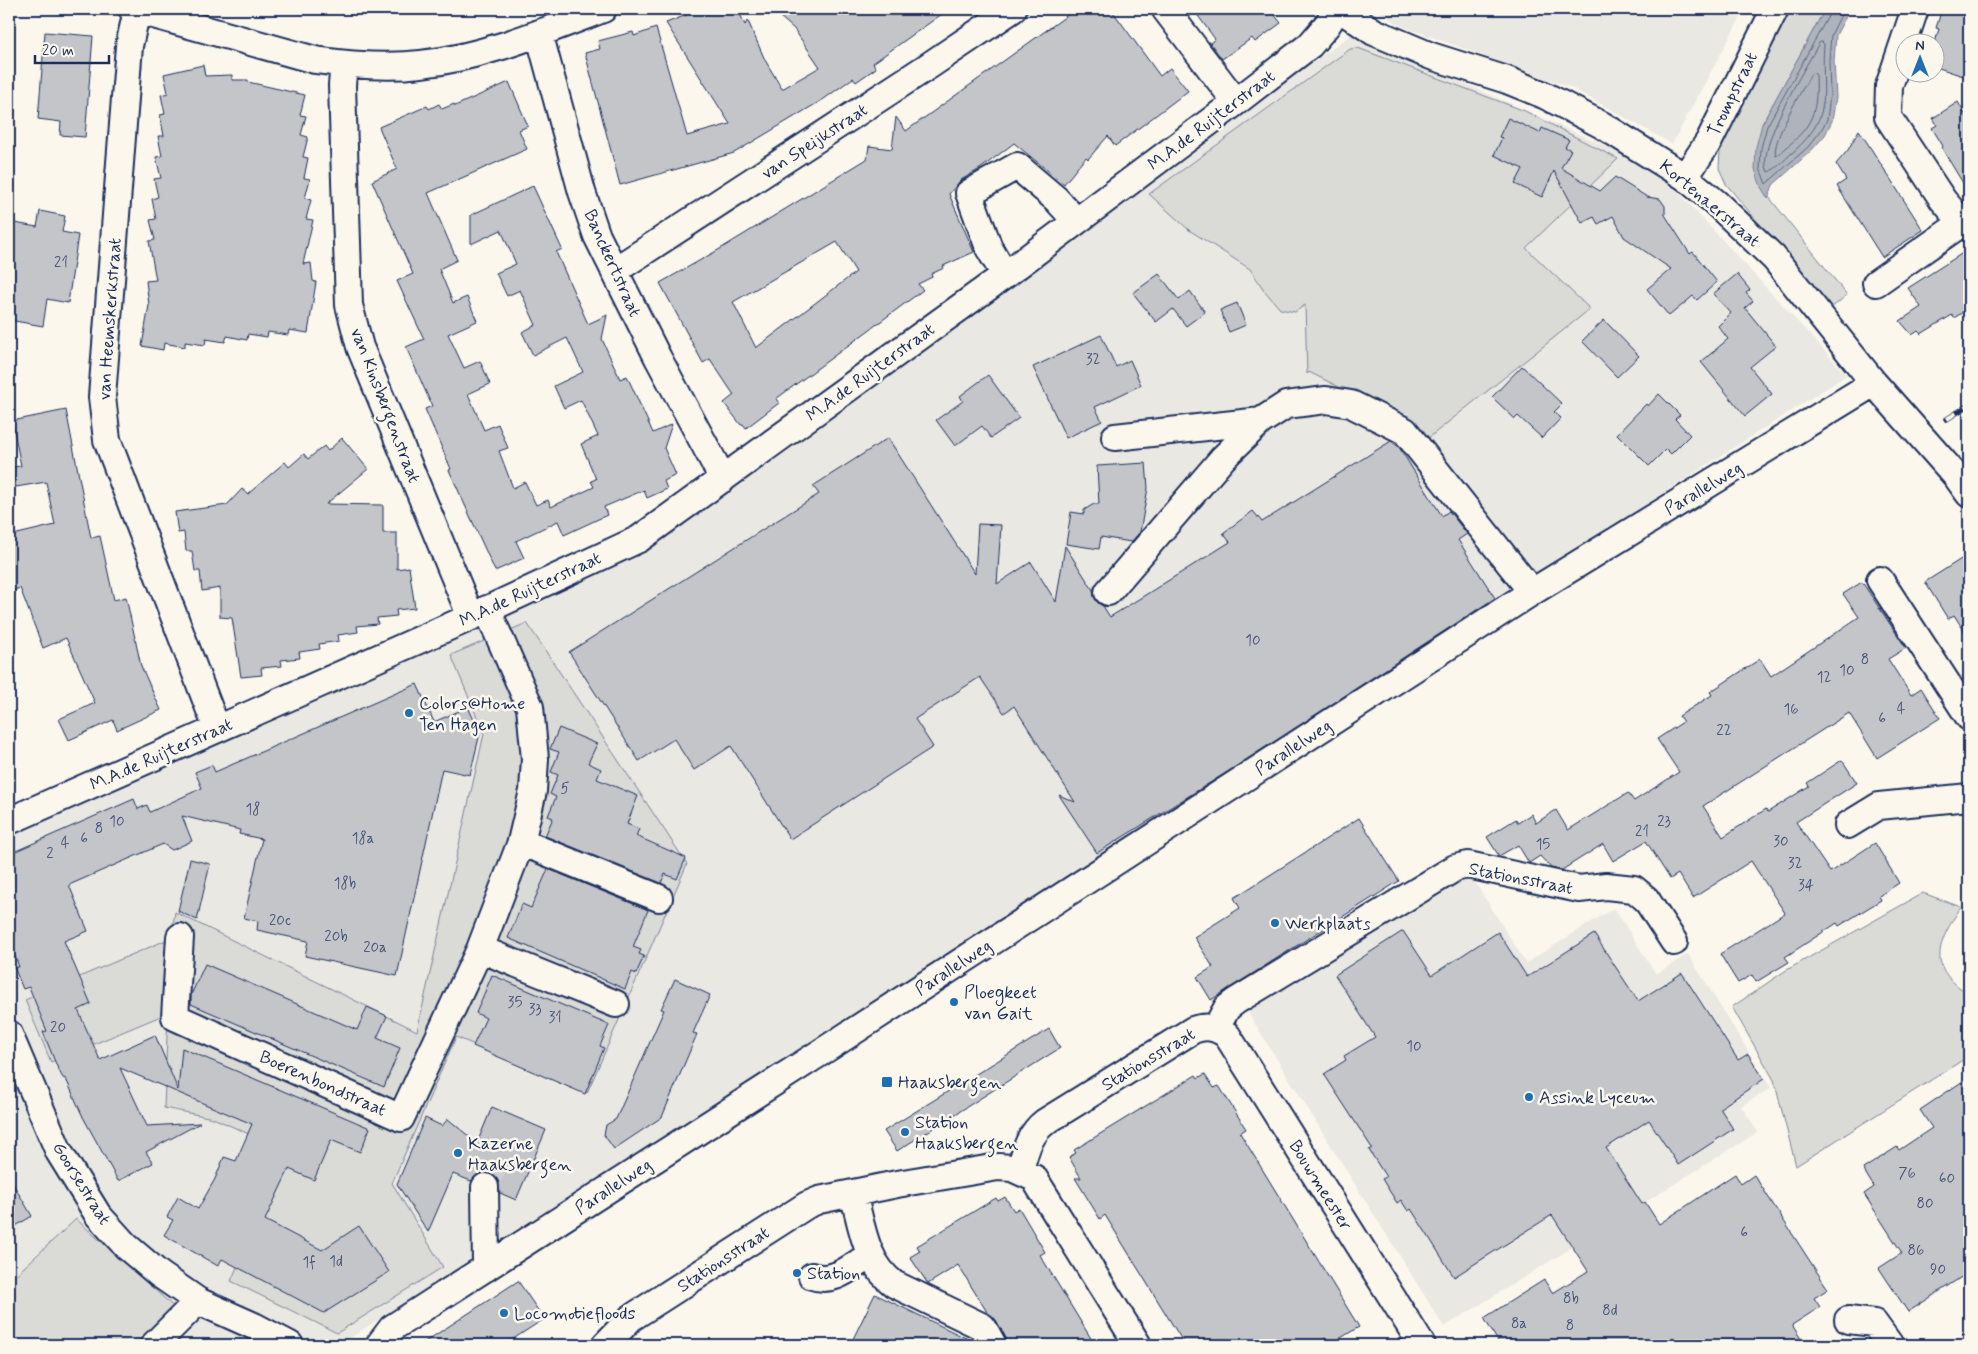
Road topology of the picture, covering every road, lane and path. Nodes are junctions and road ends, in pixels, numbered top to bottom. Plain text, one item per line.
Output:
1 (603, 9) edge
2 (1014, 9) edge
3 (1165, 9) edge
4 (1339, 9) edge
5 (1774, 9) edge
6 (1915, 9) edge
7 (135, 10) edge
8 (539, 33) junction
9 (344, 64) junction
10 (1236, 102) junction
11 (1684, 177) junction
12 (1966, 220) edge
13 (1076, 222) junction
14 (614, 271) junction
15 (1005, 275) junction
16 (1876, 283) dead end
17 (1874, 383) junction
18 (1261, 421) junction
19 (1115, 437) dead end
20 (723, 479) junction
21 (1969, 494) edge
22 (1880, 580) dead end
23 (1108, 592) dead end
24 (1532, 592) junction
25 (479, 613) junction
26 (1969, 717) edge
27 (218, 729) junction
28 (1969, 797) edge
29 (9, 821) edge
30 (1848, 825) dead end
31 (521, 842) junction
32 (659, 898) dead end
33 (180, 937) dead end
34 (1674, 942) dead end
35 (480, 949) junction
36 (616, 1004) dead end
37 (1216, 1028) junction
38 (9, 1034) edge
39 (1020, 1170) junction
40 (485, 1187) tunnel mouth
41 (853, 1193) junction
42 (873, 1261) junction
43 (486, 1268) junction
44 (812, 1276) dead end
45 (836, 1297) dead end
46 (198, 1301) junction
47 (1848, 1320) dead end
48 (154, 1345) edge
49 (290, 1345) edge
50 (379, 1345) edge
51 (605, 1345) edge
52 (993, 1345) edge
53 (1138, 1345) edge
54 (1422, 1345) edge
55 (1890, 1345) edge

1 - 8 street
2 - 14 street, van Speijkstraat
3 - 10 street
4 - 10 street, M.A.de Ruijterstraat
4 - 11 street, Kortenaerstraat
5 - 11 street, Trompstraat
6 - 12 street
7 - 9 street
7 - 27 street, van Heemskerkstraat
8 - 9 street
8 - 14 street, Banckertstraat
9 - 25 street, van Kinsbergenstraat
10 - 13 street, M.A.de Ruijterstraat
11 - 17 street, Kortenaerstraat
12 - 16 street
13 - 15 street, M.A.de Ruijterstraat
13 - 15 street
14 - 20 street, Banckertstraat
15 - 20 street, M.A.de Ruijterstraat
17 - 21 street, Kortenaerstraat
17 - 24 street, Parallelweg
18 - 19 street
18 - 23 street
18 - 24 street
20 - 25 street, M.A.de Ruijterstraat
22 - 26 street
24 - 43 street, Parallelweg
25 - 27 street, M.A.de Ruijterstraat
25 - 31 street, Boerenbondstraat
27 - 29 street, M.A.de Ruijterstraat
28 - 30 street
31 - 32 street
31 - 35 street, Boerenbondstraat
33 - 35 street, Boerenbondstraat
34 - 37 street, Stationsstraat
35 - 36 street
37 - 39 street, Stationsstraat
37 - 54 street, Bouwmeester
38 - 46 street, Goorsestraat
39 - 41 street, Stationsstraat
39 - 53 street
40 - 43 street
41 - 42 street
41 - 51 street, Stationsstraat
42 - 44 street
42 - 45 street
42 - 52 street
43 - 50 street, Parallelweg
46 - 48 street
46 - 49 street, Goorsestraat
47 - 55 street

